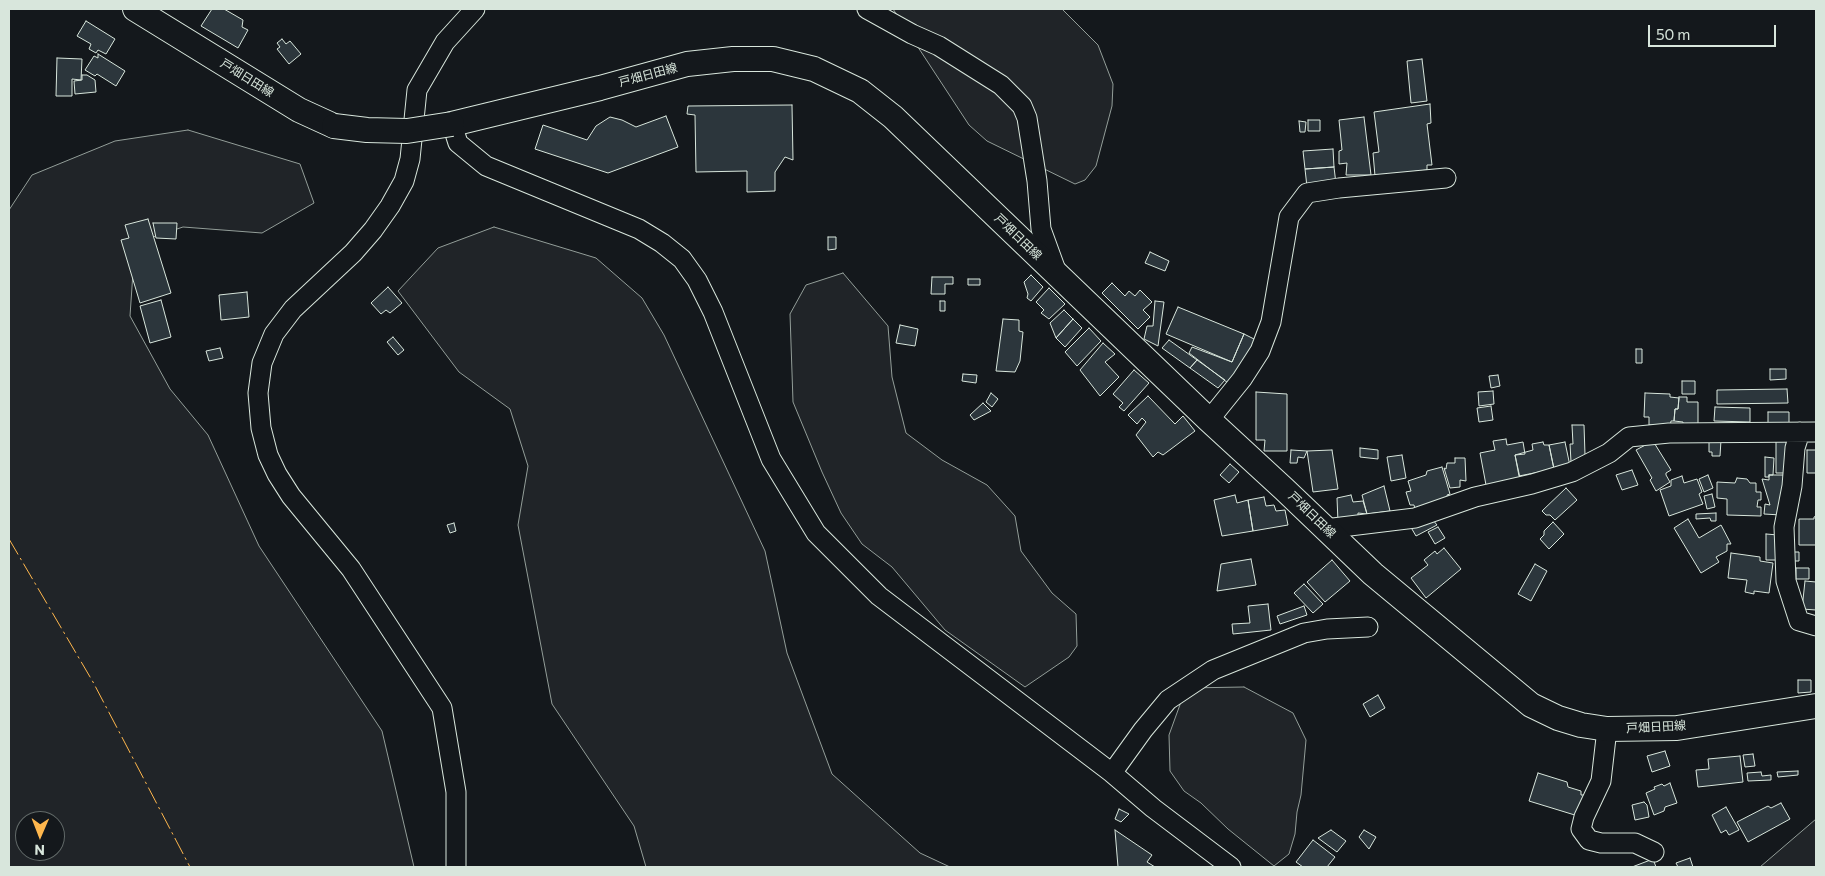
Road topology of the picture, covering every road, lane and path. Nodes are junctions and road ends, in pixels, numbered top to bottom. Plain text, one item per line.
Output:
1 (135, 9) edge
2 (475, 9) edge
3 (867, 9) edge
4 (452, 124) junction
5 (1446, 178) dead end
6 (1057, 274) junction
7 (1210, 420) junction
8 (1808, 432) edge
9 (1324, 529) junction
10 (1368, 626) dead end
11 (1816, 626) edge
12 (1816, 706) edge
13 (1607, 729) junction
14 (1112, 773) junction
15 (1654, 852) dead end
16 (456, 867) edge
17 (1231, 867) edge

1 - 4 main road, 戸畑日田線, bridge
2 - 16 street
3 - 6 street
4 - 6 main road, 戸畑日田線
4 - 14 street
5 - 7 street
6 - 7 main road, 戸畑日田線
7 - 9 main road, 戸畑日田線
8 - 9 street
8 - 11 street
9 - 13 main road, 戸畑日田線
10 - 14 street
12 - 13 main road, 戸畑日田線
13 - 15 street
14 - 17 street

